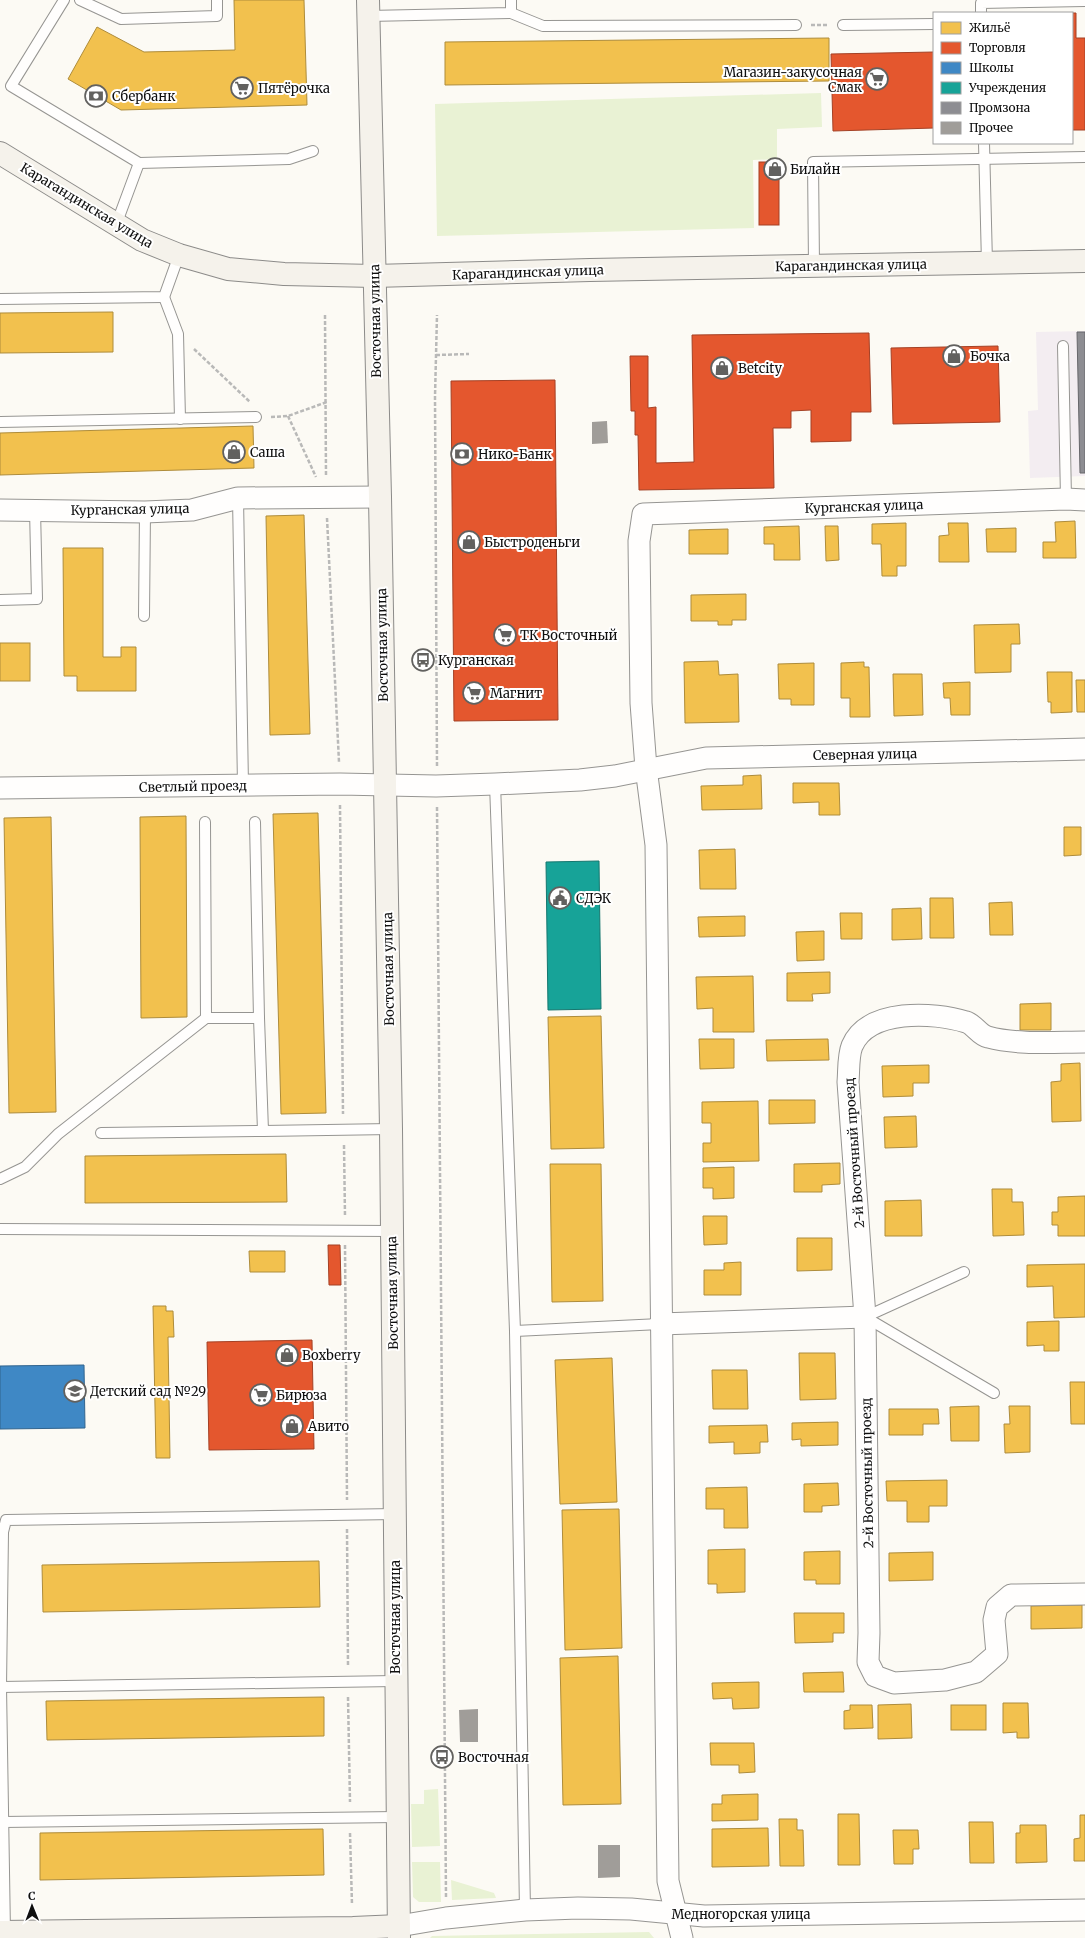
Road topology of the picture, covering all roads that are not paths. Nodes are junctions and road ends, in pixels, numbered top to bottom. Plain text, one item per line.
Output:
1 (64, 0) edge
2 (80, 0) edge
3 (217, 0) edge
4 (511, 0) edge
5 (1085, 1) edge
6 (368, 8) edge
7 (982, 12) edge
8 (511, 13) junction
9 (933, 24) edge
10 (796, 25) road end
11 (843, 25) road end
12 (984, 144) edge
13 (313, 151) dead end
14 (0, 153) edge
15 (1085, 157) edge
16 (984, 158) junction
17 (139, 163) junction
18 (116, 225) junction
19 (179, 255) junction
20 (1085, 261) edge
21 (987, 263) junction
22 (814, 265) junction
23 (374, 276) junction
24 (164, 297) junction
25 (0, 299) edge
26 (1063, 346) dead end
27 (256, 417) road end
28 (180, 418) junction
29 (0, 422) edge
30 (380, 497) junction
31 (238, 498) junction
32 (1075, 500) edge
33 (35, 509) junction
34 (0, 510) edge
35 (145, 512) junction
36 (0, 600) edge
37 (144, 616) dead end
38 (1085, 750) edge
39 (646, 768) junction
40 (495, 784) junction
41 (243, 785) junction
42 (385, 785) junction
43 (0, 788) edge
44 (205, 822) dead end
45 (255, 822) dead end
46 (206, 1018) junction
47 (259, 1018) junction
48 (1085, 1042) edge
49 (391, 1129) junction
50 (263, 1131) junction
51 (101, 1133) dead end
52 (0, 1179) edge
53 (0, 1229) edge
54 (391, 1231) junction
55 (964, 1272) dead end
56 (866, 1317) junction
57 (660, 1324) junction
58 (515, 1331) junction
59 (994, 1393) dead end
60 (395, 1514) junction
61 (3, 1520) edge
62 (1085, 1594) edge
63 (396, 1681) junction
64 (1, 1687) junction
65 (397, 1817) junction
66 (3, 1822) junction
67 (525, 1910) junction
68 (1085, 1910) edge
69 (677, 1915) junction
70 (2, 1932) edge
71 (399, 1932) edge
72 (145, 1934) edge
73 (682, 1938) edge

1 - 17 lane
2 - 3 lane
4 - 8 lane
5 - 7 lane
6 - 8 lane
6 - 23 main road, Восточная улица
8 - 10 lane
9 - 11 lane
12 - 16 lane
13 - 17 lane
14 - 18 main road, Карагандинская улица
15 - 16 lane
16 - 21 lane
16 - 22 lane
17 - 18 lane
18 - 19 main road, Карагандинская улица
19 - 23 main road, Карагандинская улица
19 - 24 lane
20 - 21 main road, Карагандинская улица
21 - 22 main road, Карагандинская улица
22 - 23 main road, Карагандинская улица
23 - 30 main road, Восточная улица
24 - 25 lane
24 - 28 lane
26 - 32 lane
27 - 28 lane
28 - 29 lane
30 - 31 street, Курганская улица
30 - 42 main road, Восточная улица
31 - 35 street, Курганская улица
31 - 41 lane
32 - 39 street, Курганская улица
33 - 34 street, Курганская улица
33 - 35 street, Курганская улица
33 - 36 lane
35 - 37 lane
38 - 39 street, Северная улица
39 - 40 street, Северная улица
39 - 57 street
40 - 42 street, Светлый проезд
40 - 58 lane
41 - 42 street, Светлый проезд
41 - 43 street, Светлый проезд
42 - 49 main road, Восточная улица
44 - 46 lane
45 - 47 lane
46 - 47 lane
46 - 52 lane
47 - 50 lane
48 - 56 street, 2-й Восточный проезд
49 - 50 lane
49 - 54 main road, Восточная улица
50 - 51 lane
53 - 54 lane
54 - 60 main road, Восточная улица
55 - 56 lane
56 - 57 street
56 - 59 lane
56 - 62 street, 2-й Восточный проезд
57 - 58 lane
57 - 69 street
58 - 67 lane
60 - 61 lane
60 - 63 main road, Восточная улица
61 - 64 lane
63 - 64 lane
63 - 65 main road, Восточная улица
64 - 66 lane
65 - 66 lane
65 - 71 main road, Восточная улица
66 - 70 lane
67 - 69 street, Медногорская улица
67 - 71 street, Медногорская улица
68 - 69 street, Медногорская улица
69 - 73 street
70 - 72 main road
71 - 72 main road

